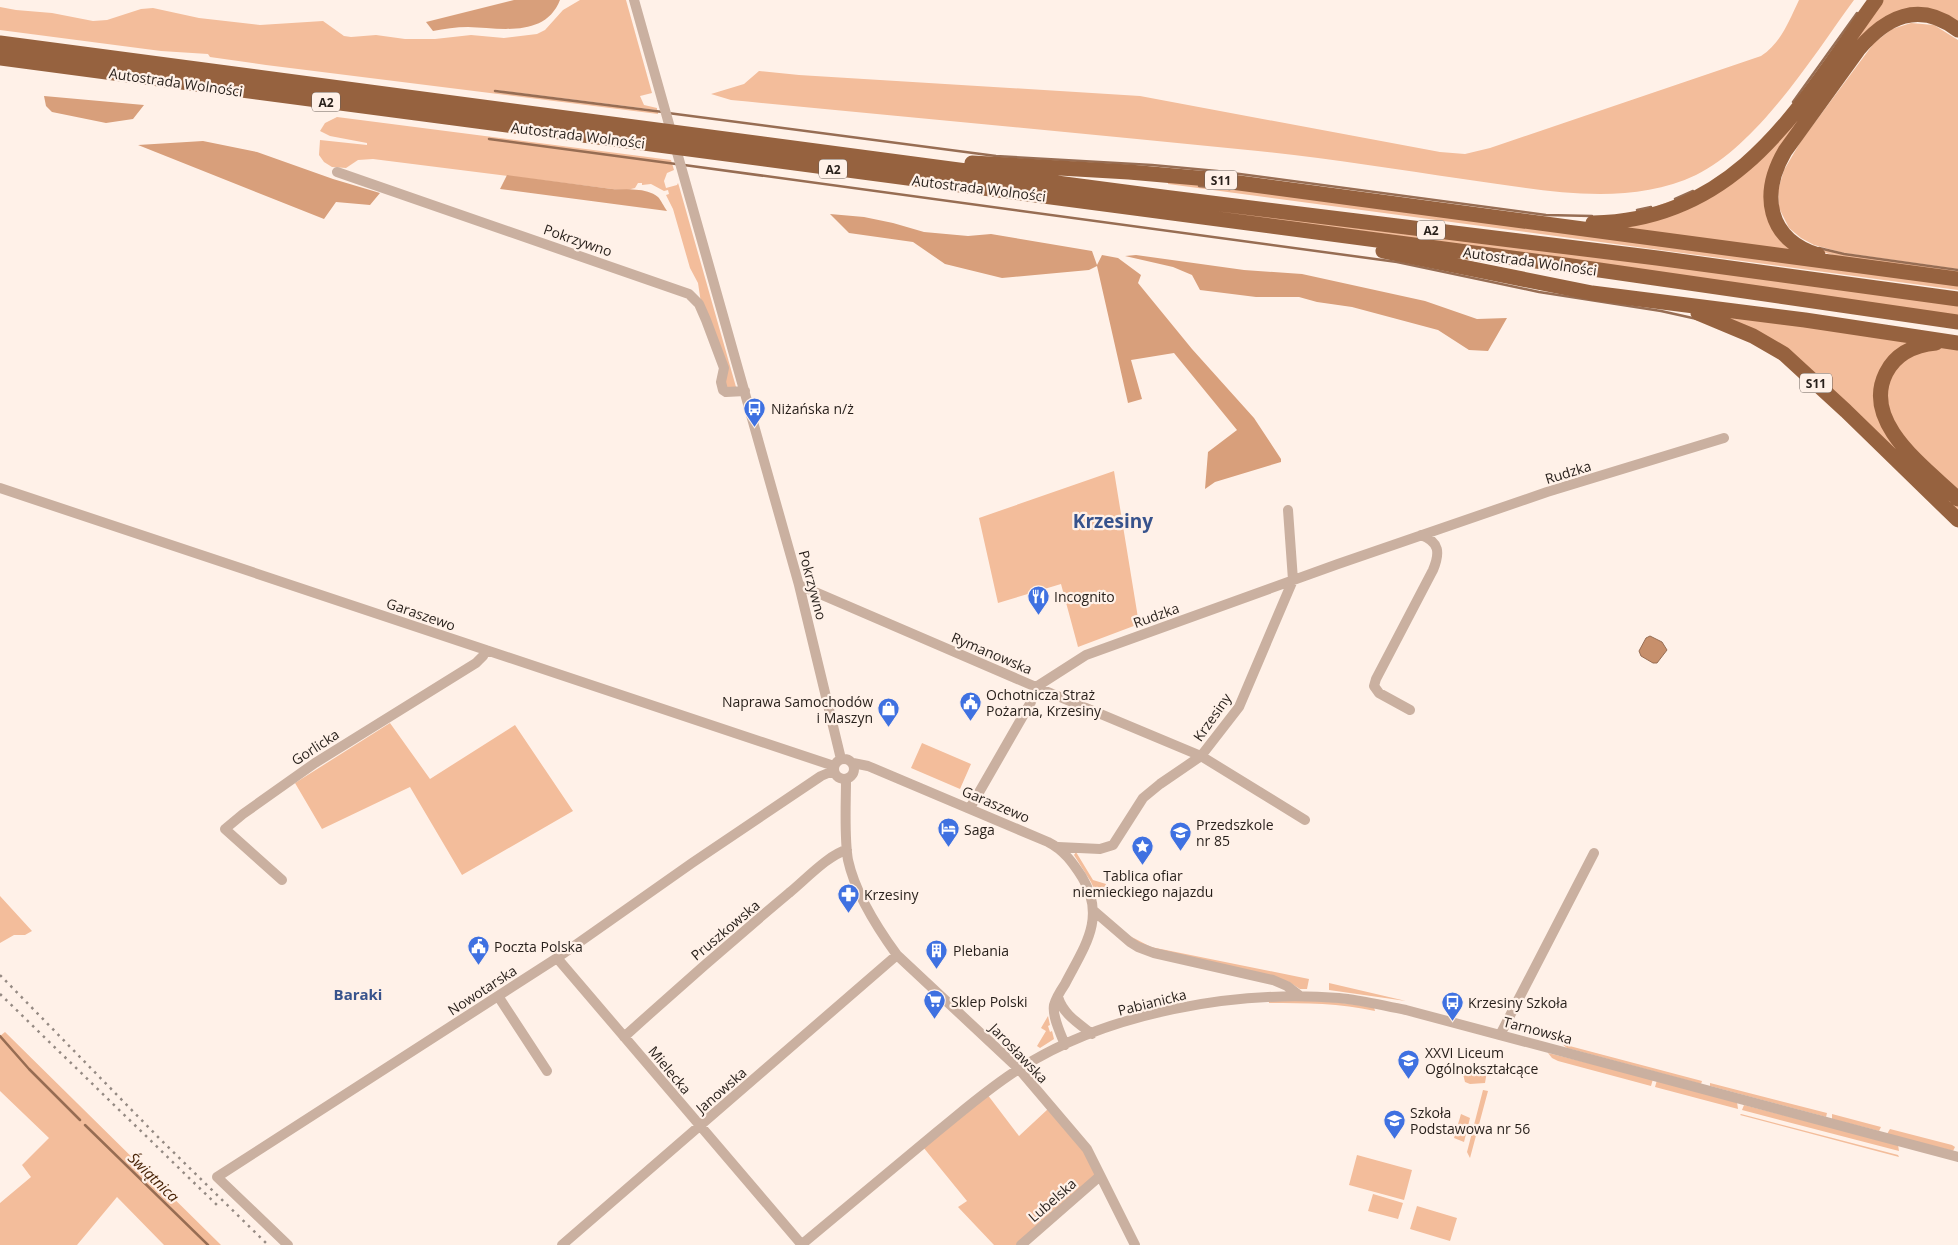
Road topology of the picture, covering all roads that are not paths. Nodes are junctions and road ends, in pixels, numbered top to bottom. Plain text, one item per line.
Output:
1 (634, 0) edge
2 (1876, 0) edge
3 (1958, 30) edge
4 (0, 43) edge
5 (0, 58) edge
6 (904, 163) junction
7 (337, 172) dead end
8 (1536, 222) junction
9 (1302, 230) junction
10 (1873, 267) junction
11 (1958, 279) edge
12 (1958, 299) edge
13 (1640, 300) junction
14 (1958, 322) edge
15 (1958, 343) edge
16 (745, 391) junction
17 (1724, 438) dead end
18 (0, 488) edge
19 (1958, 499) edge
20 (1288, 510) dead end
21 (1958, 520) edge
22 (1420, 535) junction
23 (1293, 580) junction
24 (799, 585) junction
25 (486, 650) junction
26 (1036, 688) junction
27 (1410, 710) dead end
28 (1201, 756) junction
29 (853, 764) junction
30 (836, 765) junction
31 (846, 779) junction
32 (970, 808) junction
33 (1305, 820) dead end
34 (1058, 847) junction
35 (847, 850) junction
36 (1594, 853) dead end
37 (282, 880) dead end
38 (1094, 911) junction
39 (897, 955) junction
40 (557, 958) junction
41 (498, 996) junction
42 (1300, 996) junction
43 (1058, 997) junction
44 (1092, 1034) junction
45 (1500, 1035) junction
46 (624, 1037) junction
47 (1065, 1045) junction
48 (1019, 1069) junction
49 (547, 1071) dead end
50 (700, 1126) junction
51 (1958, 1158) edge
52 (1100, 1176) junction
53 (288, 1245) edge
54 (562, 1245) edge
55 (801, 1245) edge
56 (1021, 1245) edge
57 (1135, 1245) edge

1 - 16 street, Pokrzywno
2 - 8 highway
3 - 10 highway
4 - 6 highway, Autostrada Wolności / A2
5 - 9 highway, Autostrada Wolności / A2
6 - 8 highway, S11
6 - 12 highway, Autostrada Wolności / A2
7 - 16 street, Pokrzywno
8 - 10 highway, S11
9 - 13 highway, S11
9 - 14 highway, Autostrada Wolności / A2
10 - 11 highway, S11
13 - 15 highway
13 - 21 highway, S11
15 - 19 highway
16 - 24 street, Pokrzywno
17 - 22 street, Rudzka
18 - 25 street, Garaszewo
20 - 23 street
22 - 23 street, Rudzka
22 - 27 street
23 - 26 street, Rudzka
23 - 28 street, Krzesiny
24 - 26 street, Rymanowska
24 - 30 street, Pokrzywno
25 - 30 street, Garaszewo
25 - 37 street, Gorlicka
26 - 28 street, Rymanowska
26 - 32 street
28 - 33 street, Rymanowska
28 - 34 street, Krzesiny
29 - 30 street
29 - 31 street
29 - 32 street, Garaszewo
30 - 31 street
30 - 40 street, Nowotarska
31 - 35 street, Jarosławska
32 - 34 street, Garaszewo
34 - 38 street, Garaszewo
35 - 39 street, Jarosławska
35 - 46 street, Pruszkowska
36 - 45 street
38 - 42 street, Tarnowska
38 - 43 street
39 - 48 street, Jarosławska
39 - 50 street, Janowska
40 - 41 street, Nowotarska
40 - 46 street, Mielecka
41 - 49 street
41 - 53 street, Nowotarska
42 - 44 street, Pabianicka
42 - 45 street, Tarnowska
43 - 44 street
43 - 47 street
44 - 47 street, Pabianicka
45 - 51 street, Tarnowska
46 - 50 street, Mielecka
47 - 48 street, Pabianicka
48 - 52 street, Jarosławska
48 - 55 street
50 - 54 street, Janowska
50 - 55 street, Mielecka
52 - 56 street, Lubelska
52 - 57 street, Jarosławska

